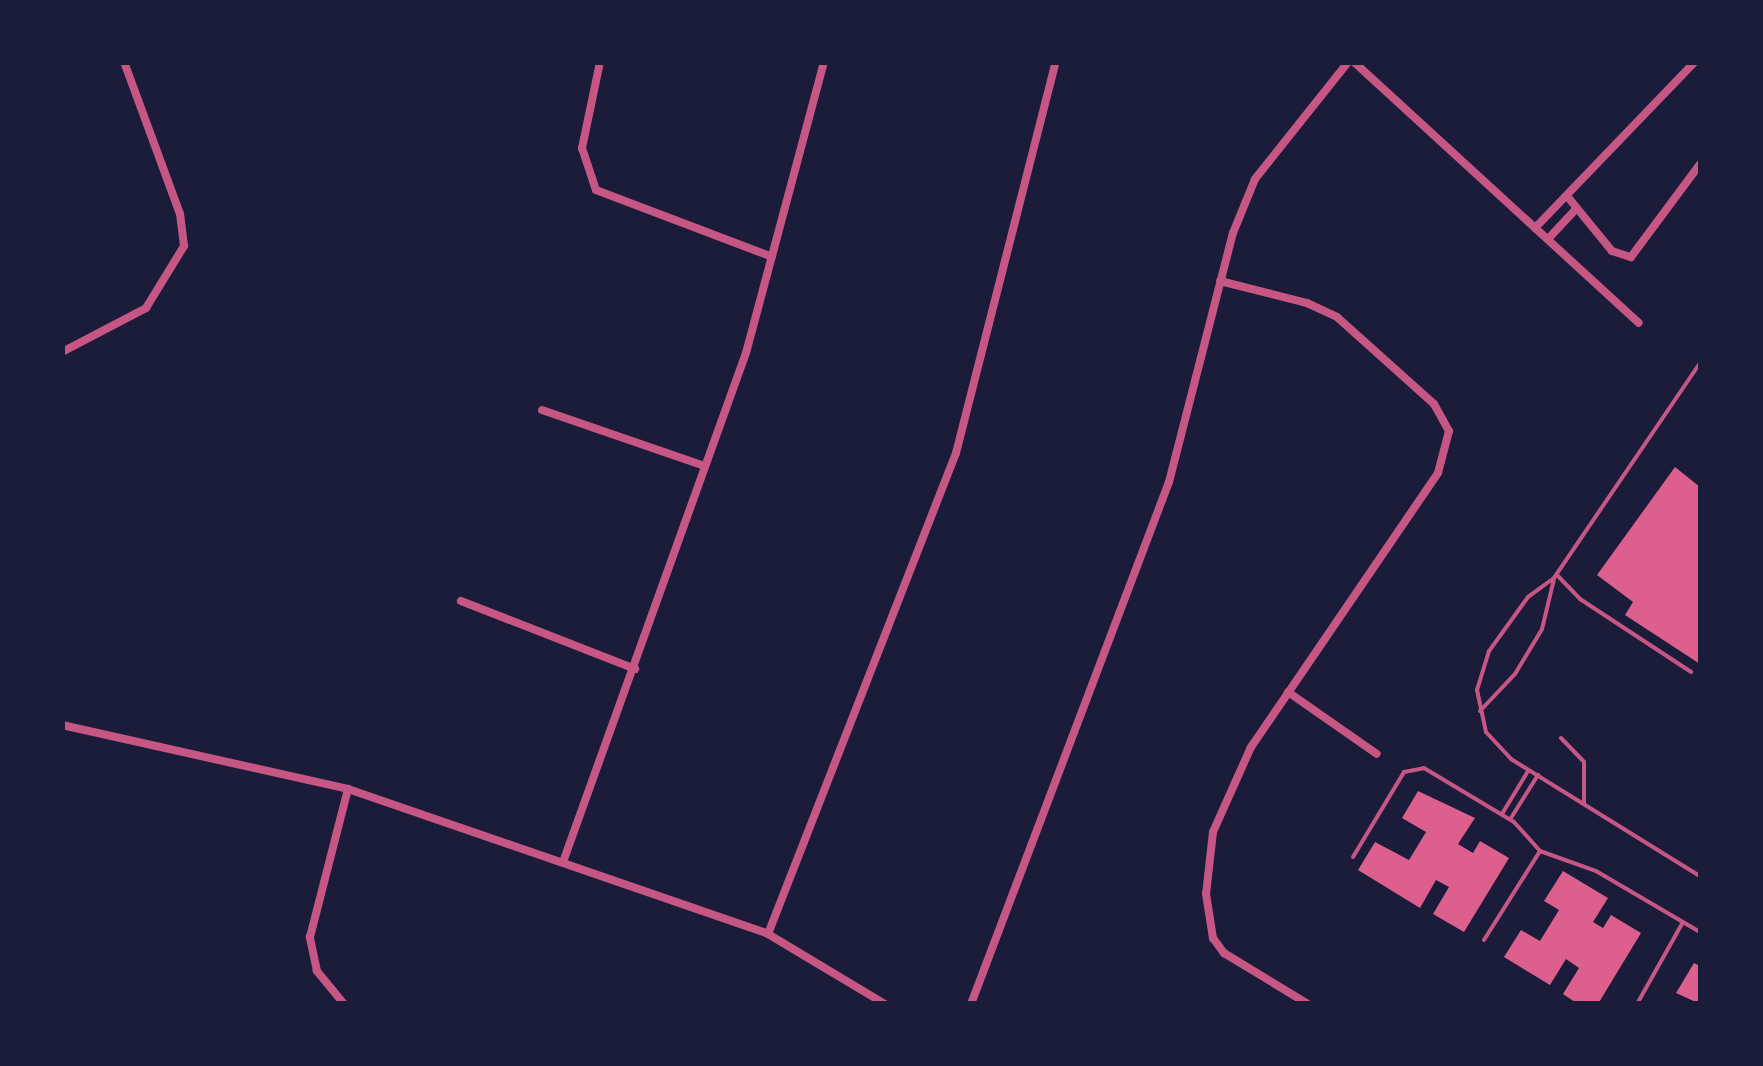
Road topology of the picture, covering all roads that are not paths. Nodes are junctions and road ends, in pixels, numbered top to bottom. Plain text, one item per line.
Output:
1 (124, 62) edge
2 (600, 62) edge
3 (824, 62) edge
4 (1056, 62) edge
5 (1351, 62) edge
6 (1695, 62) edge
7 (1700, 164) edge
8 (1567, 196) junction
9 (1575, 210) junction
10 (1535, 228) junction
11 (1548, 240) junction
12 (772, 257) junction
13 (1220, 281) junction
14 (1639, 323) dead end
15 (62, 352) edge
16 (1700, 363) edge
17 (542, 410) dead end
18 (705, 466) junction
19 (1555, 576) junction
20 (461, 601) dead end
21 (635, 669) junction
22 (1692, 672) dead end
23 (1288, 692) junction
24 (1480, 711) junction
25 (62, 726) edge
26 (1560, 738) dead end
27 (1377, 754) dead end
28 (1529, 769) junction
29 (1538, 776) junction
30 (348, 789) junction
31 (1584, 803) junction
32 (1502, 814) junction
33 (1510, 820) junction
34 (1540, 850) junction
35 (1353, 856) dead end
36 (563, 862) junction
37 (1700, 876) edge
38 (1683, 922) junction
39 (1700, 932) edge
40 (768, 934) junction
41 (1484, 940) dead end
42 (344, 1004) edge
43 (884, 1004) edge
44 (971, 1004) edge
45 (1308, 1004) edge
46 (1637, 1004) edge

1 - 15 street
2 - 12 street
3 - 12 street
4 - 40 street
5 - 10 street
5 - 13 street
6 - 8 street
7 - 9 street
8 - 9 street
8 - 10 street
9 - 11 street
10 - 11 street
11 - 14 street
12 - 18 street
13 - 23 street
13 - 44 street
16 - 19 lane
17 - 18 street
18 - 21 street
19 - 22 lane
19 - 24 lane
19 - 24 lane
20 - 21 street
21 - 36 street
23 - 27 street
23 - 45 street
24 - 28 lane
25 - 30 street
26 - 31 lane
28 - 29 lane
28 - 32 lane
29 - 31 lane
29 - 33 lane
30 - 36 street
30 - 42 street
31 - 37 lane
32 - 33 lane
32 - 35 lane
33 - 34 lane
34 - 38 lane
34 - 41 lane
36 - 40 street
38 - 39 lane
38 - 46 lane
40 - 43 street

